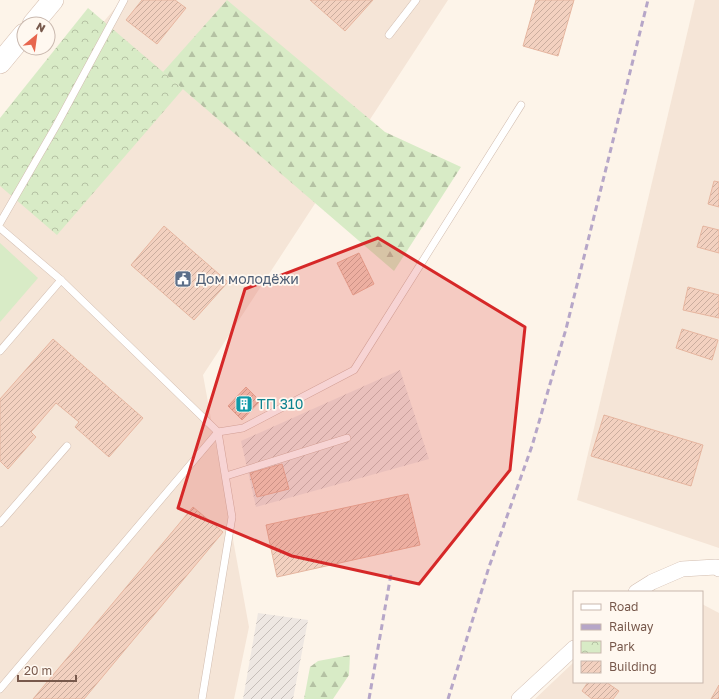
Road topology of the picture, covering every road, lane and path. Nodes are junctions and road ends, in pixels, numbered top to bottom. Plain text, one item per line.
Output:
1 (53, 0) edge
2 (124, 0) edge
3 (416, 0) edge
4 (40, 16) edge
5 (390, 35) dead end
6 (16, 44) edge
7 (0, 63) edge
8 (521, 105) dead end
9 (0, 223) edge
10 (0, 228) edge
11 (61, 280) junction
12 (0, 352) edge
13 (218, 432) junction
14 (347, 438) dead end
15 (67, 446) dead end
16 (226, 476) junction
17 (0, 523) edge
18 (719, 569) edge
19 (638, 591) edge
20 (573, 649) edge
21 (0, 689) edge
22 (202, 699) edge
23 (519, 699) edge

1 - 4 street
2 - 9 lane
3 - 5 lane
6 - 7 street
8 - 13 lane
10 - 11 lane
11 - 12 lane
11 - 13 lane
13 - 16 lane
13 - 21 lane
14 - 16 lane
15 - 17 lane
16 - 22 lane
18 - 19 street
20 - 23 street

